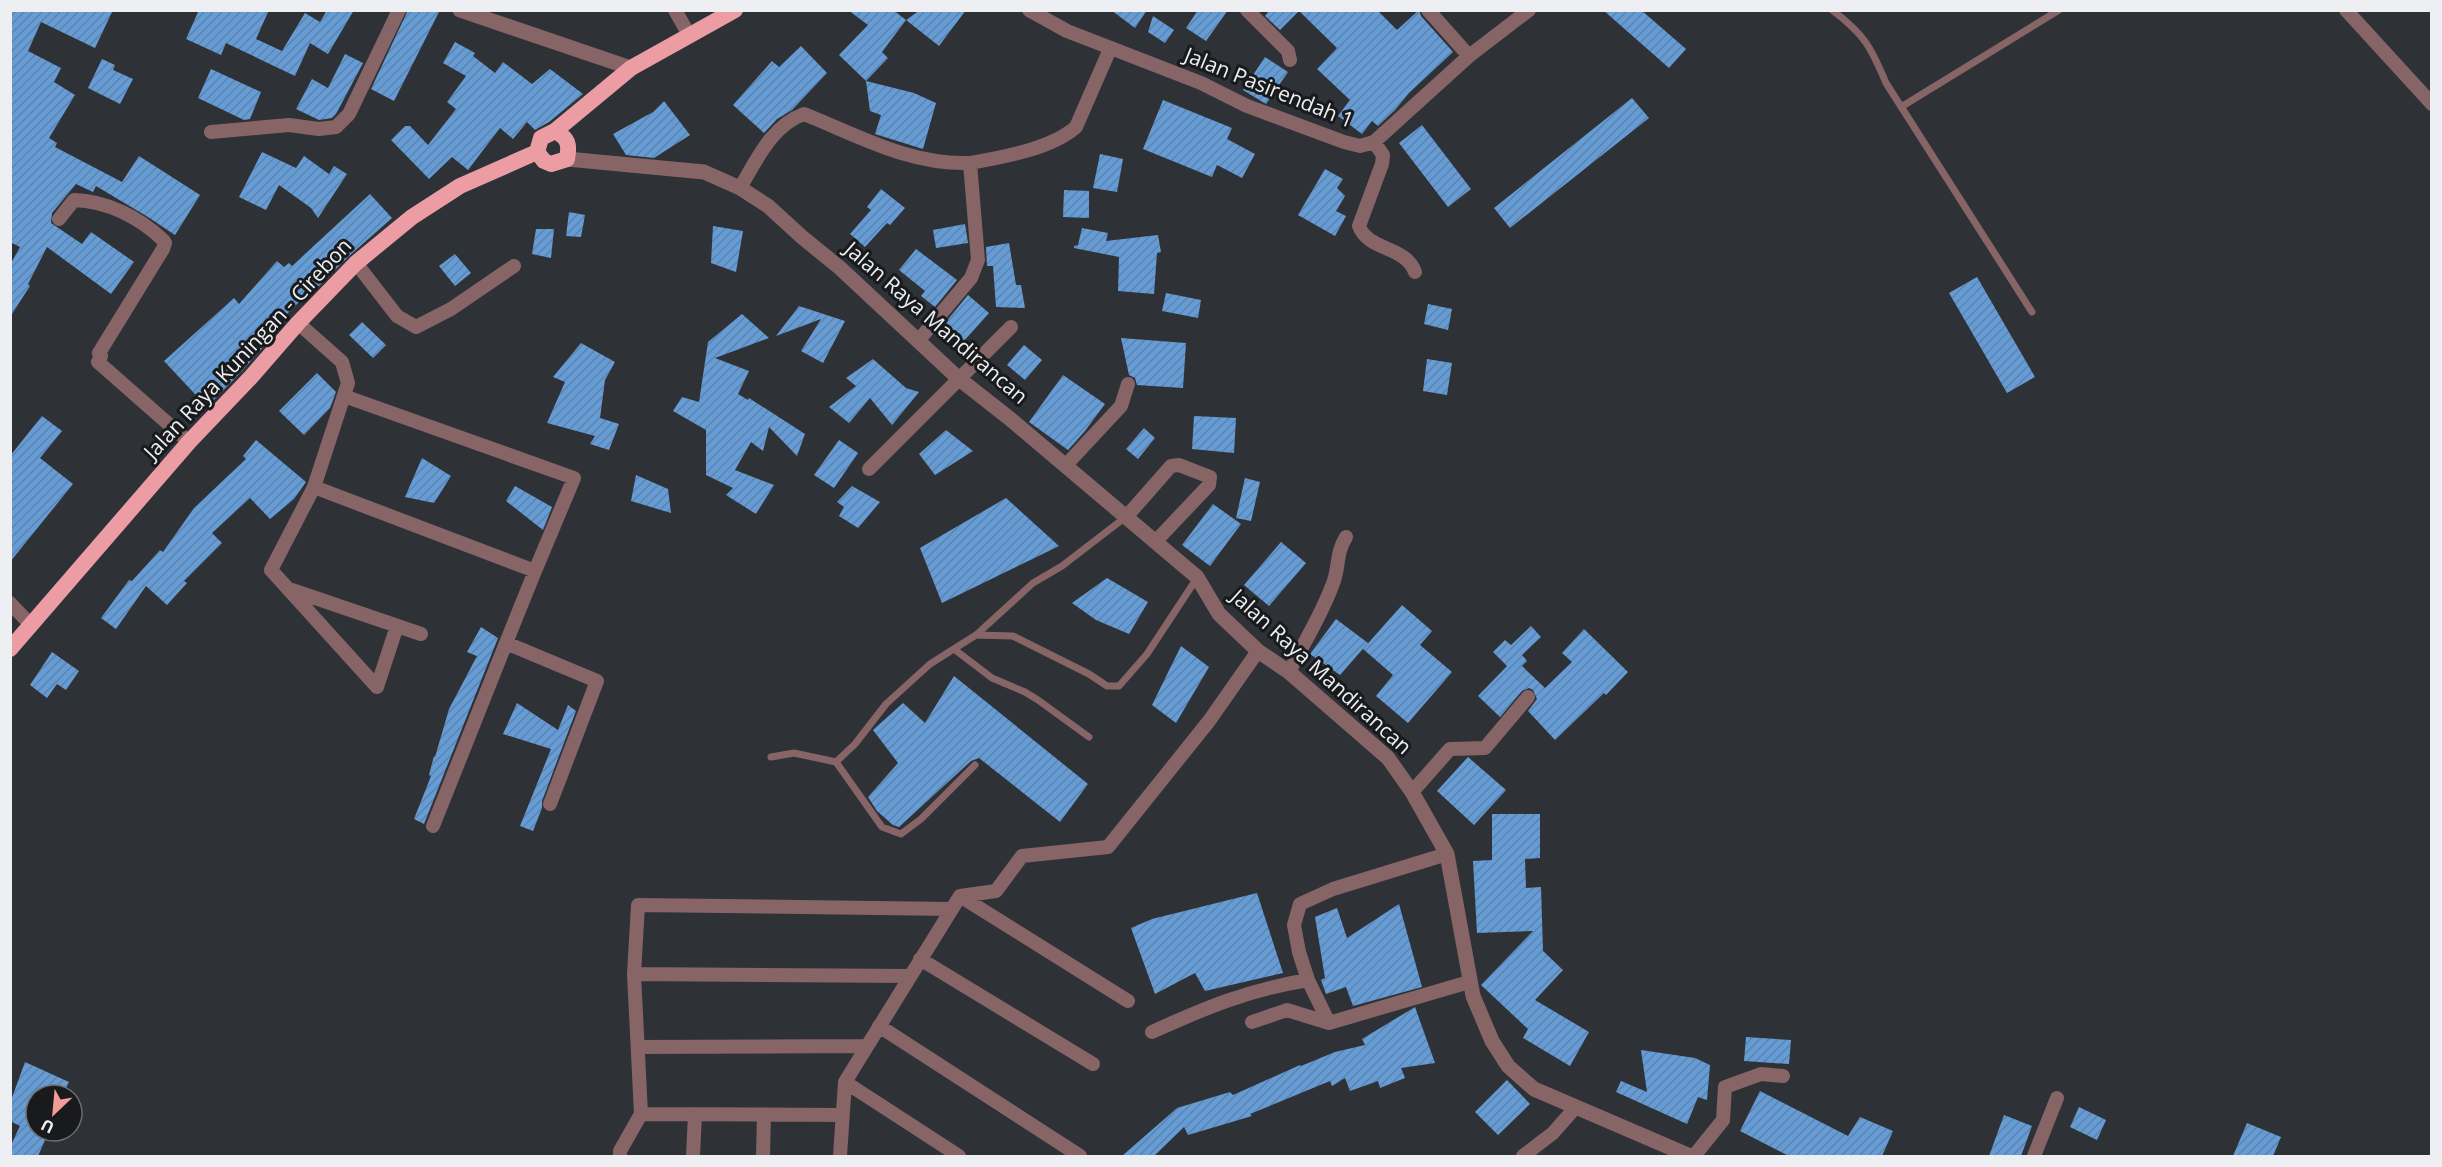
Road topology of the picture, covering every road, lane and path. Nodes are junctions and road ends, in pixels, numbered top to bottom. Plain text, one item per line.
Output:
1 (399, 10) edge
2 (460, 10) edge
3 (675, 10) edge
4 (735, 10) edge
5 (1029, 10) edge
6 (1247, 10) edge
7 (1428, 10) edge
8 (1529, 10) edge
9 (1832, 10) edge
10 (2059, 10) edge
11 (2346, 10) edge
12 (689, 35) junction
13 (1110, 49) junction
14 (1469, 56) junction
15 (1290, 60) dead end
16 (632, 68) junction
17 (2432, 104) edge
18 (1901, 106) junction
19 (555, 131) junction
20 (211, 132) dead end
21 (1374, 142) junction
22 (537, 152) junction
23 (567, 159) junction
24 (970, 163) junction
25 (740, 188) junction
26 (59, 219) dead end
27 (356, 263) junction
28 (514, 266) dead end
29 (1415, 272) dead end
30 (2032, 312) dead end
31 (298, 323) junction
32 (1011, 327) dead end
33 (918, 341) junction
34 (958, 378) junction
35 (1128, 384) dead end
36 (344, 396) junction
37 (189, 442) junction
38 (1066, 465) junction
39 (869, 469) dead end
40 (314, 487) junction
41 (1127, 516) junction
42 (1346, 537) dead end
43 (1156, 542) junction
44 (535, 571) junction
45 (1197, 577) junction
46 (290, 590) junction
47 (10, 603) edge
48 (31, 625) junction
49 (397, 626) junction
50 (420, 634) dead end
51 (976, 635) junction
52 (506, 643) junction
53 (10, 649) edge
54 (954, 650) junction
55 (1258, 651) junction
56 (1289, 672) junction
57 (1528, 697) dead end
58 (1089, 737) dead end
59 (771, 757) dead end
60 (836, 762) junction
61 (975, 765) dead end
62 (1412, 792) junction
63 (550, 804) dead end
64 (433, 826) dead end
65 (1447, 854) junction
66 (960, 896) junction
67 (952, 909) junction
68 (921, 959) junction
69 (634, 974) junction
70 (910, 976) junction
71 (1308, 980) junction
72 (1469, 982) junction
73 (1128, 1000) dead end
74 (1252, 1022) dead end
75 (1329, 1023) junction
76 (879, 1026) junction
77 (1152, 1032) dead end
78 (867, 1046) junction
79 (638, 1047) junction
80 (1093, 1064) dead end
81 (1783, 1076) dead end
82 (845, 1082) junction
83 (2057, 1098) dead end
84 (1575, 1108) junction
85 (641, 1114) junction
86 (695, 1114) junction
87 (764, 1114) junction
88 (843, 1115) junction
89 (620, 1156) edge
90 (693, 1156) edge
91 (763, 1156) edge
92 (840, 1156) edge
93 (959, 1156) edge
94 (1080, 1156) edge
95 (1525, 1156) edge
96 (1690, 1156) edge
97 (1695, 1156) edge
98 (2034, 1156) edge

1 - 20 street
2 - 16 street
3 - 12 street
4 - 12 highway, Jalan Raya Kuningan - Cirebon
5 - 13 street, Jalan Pasirendah 1
6 - 15 street
7 - 14 street
8 - 14 street, Jalan Pasirendah 1
9 - 18 lane
10 - 18 lane
11 - 17 street
12 - 16 highway, Jalan Raya Kuningan - Cirebon
13 - 21 street, Jalan Pasirendah 1
13 - 24 street
14 - 21 street, Jalan Pasirendah 1
16 - 19 highway, Jalan Raya Kuningan - Cirebon
18 - 30 lane
19 - 22 highway, Jalan Raya Kuningan - Cirebon
19 - 23 highway
21 - 29 street
22 - 23 highway, Jalan Raya Mandirancan
22 - 27 highway, Jalan Raya Kuningan - Cirebon
23 - 25 street, Jalan Raya Mandirancan
24 - 25 street
24 - 33 street
25 - 33 street, Jalan Raya Mandirancan
26 - 37 street
27 - 28 street
27 - 31 highway, Jalan Raya Kuningan - Cirebon
31 - 36 street
31 - 37 highway, Jalan Raya Kuningan - Cirebon
32 - 34 street
33 - 34 street, Jalan Raya Mandirancan
34 - 38 street, Jalan Raya Mandirancan
34 - 39 street
35 - 38 street
36 - 40 street
36 - 44 street
37 - 48 highway, Jalan Raya Kuningan - Cirebon
38 - 41 street, Jalan Raya Mandirancan
40 - 44 street
40 - 46 street
41 - 43 street, Jalan Raya Mandirancan
41 - 43 street
41 - 51 lane
42 - 56 street
43 - 45 street, Jalan Raya Mandirancan
44 - 52 street
45 - 51 lane
45 - 55 street, Jalan Raya Mandirancan
46 - 49 street
46 - 49 street
47 - 48 street
48 - 53 highway, Jalan Raya Kuningan - Cirebon
49 - 50 street
51 - 54 lane
52 - 63 street
52 - 64 street
54 - 58 lane
54 - 60 lane
55 - 56 street, Jalan Raya Mandirancan
55 - 66 street
56 - 62 street, Jalan Raya Mandirancan
57 - 62 street
59 - 60 lane
60 - 61 lane
62 - 65 street, Jalan Raya Mandirancan
65 - 71 street
65 - 72 street, Jalan Raya Mandirancan
66 - 67 street
66 - 73 street
67 - 68 street
67 - 69 street
68 - 70 street
68 - 80 street
69 - 70 street
69 - 79 street
70 - 76 street
71 - 75 street
71 - 77 street
72 - 75 street
72 - 84 street, Jalan Raya Mandirancan
74 - 75 street
76 - 78 street
76 - 94 street
78 - 79 street
78 - 82 street
79 - 85 street
81 - 97 street
82 - 88 street
82 - 93 street
83 - 98 street
84 - 95 street
84 - 96 street, Jalan Raya Mandirancan
85 - 86 street
85 - 89 street
86 - 87 street
86 - 90 street
87 - 88 street
87 - 91 street
88 - 92 street

